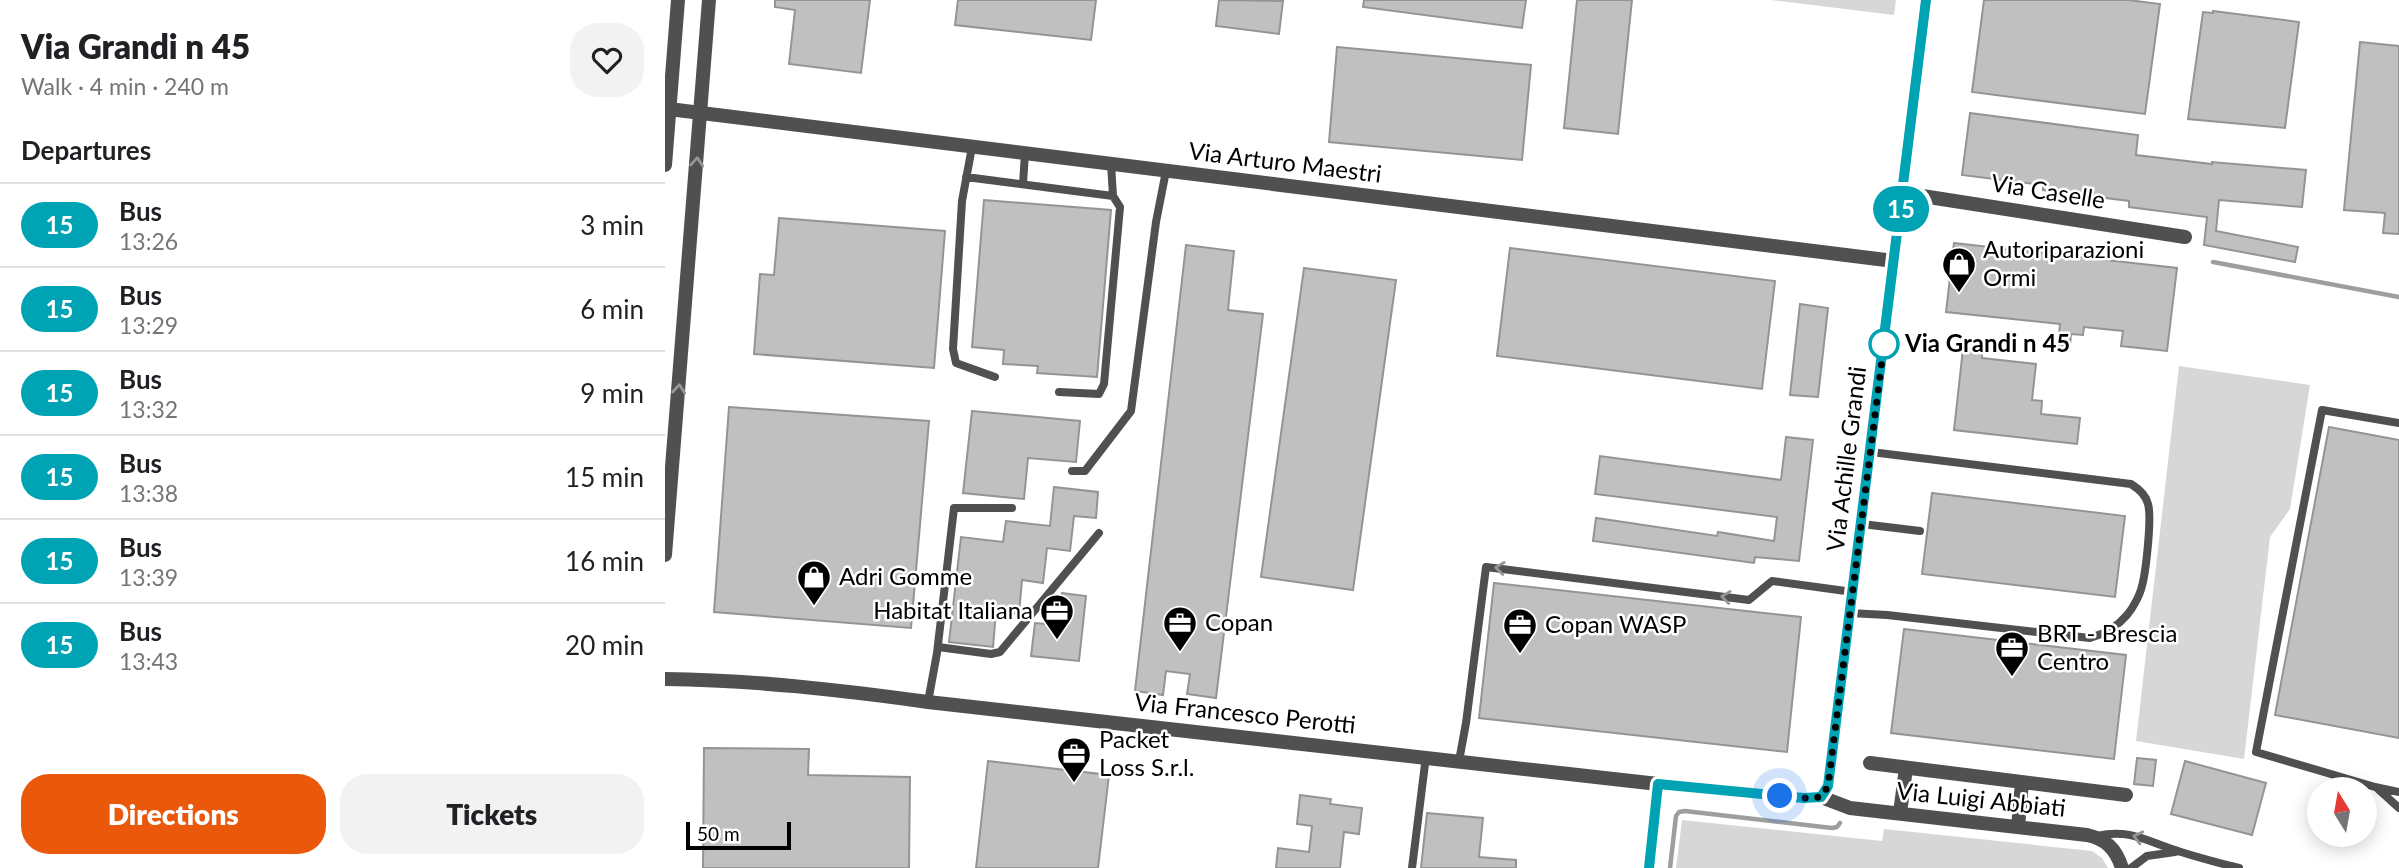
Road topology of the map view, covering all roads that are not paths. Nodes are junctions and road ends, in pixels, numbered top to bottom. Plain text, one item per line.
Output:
1 (678, 0) edge
2 (709, 0) edge
3 (1926, 0) edge
4 (669, 109) junction
5 (701, 113) junction
6 (972, 147) junction
7 (1025, 153) junction
8 (1111, 164) junction
9 (665, 165) edge
10 (1166, 171) junction
11 (966, 177) junction
12 (1023, 184) junction
13 (1903, 193) junction
14 (1113, 196) junction
15 (2185, 237) dead end
16 (1894, 261) junction
17 (995, 377) dead end
18 (1059, 391) dead end
19 (2399, 423) edge
20 (1871, 452) junction
21 (1072, 471) dead end
22 (1012, 508) dead end
23 (1862, 524) junction
24 (1920, 531) dead end
25 (1098, 533) dead end
26 (665, 555) edge
27 (1853, 592) junction
28 (1849, 613) junction
29 (938, 647) junction
30 (665, 679) edge
31 (928, 702) junction
32 (1426, 756) junction
33 (1459, 761) junction
34 (1870, 763) dead end
35 (1906, 768) junction
36 (2341, 777) edge
37 (2022, 782) junction
38 (1658, 784) junction
39 (2377, 787) edge
40 (2377, 789) edge
41 (2399, 792) edge
42 (2126, 795) dead end
43 (1821, 797) junction
44 (2399, 808) edge
45 (1900, 813) junction
46 (2018, 827) junction
47 (2095, 837) junction
48 (2178, 852) junction
49 (1412, 868) edge
50 (1649, 868) edge
51 (2122, 868) edge
52 (2131, 868) edge
53 (2239, 868) edge

1 - 4 street
2 - 5 street
3 - 13 street, Via Achille Grandi
4 - 5 street, Via Arturo Maestri
4 - 9 street
5 - 6 street, Via Arturo Maestri
26 -> 5 street
6 - 7 street, Via Arturo Maestri
6 - 11 lane
7 - 8 street, Via Arturo Maestri
7 - 12 lane
8 - 10 street, Via Arturo Maestri
8 - 14 lane
10 - 16 street, Via Arturo Maestri
10 - 21 lane
11 - 12 lane
11 - 17 lane
12 - 14 lane
13 - 15 street, Via Caselle
13 - 16 street, Via Achille Grandi
14 - 18 lane
16 - 20 street, Via Achille Grandi
19 - 36 lane
20 - 23 street, Via Achille Grandi
20 - 28 lane
22 - 29 lane
23 - 24 lane
23 - 27 street, Via Achille Grandi
25 - 29 lane
27 - 28 street, Via Achille Grandi
27 -> 33 lane
28 - 43 street, Via Achille Grandi
29 - 31 lane
30 - 31 street, Via Francesco Perotti
31 - 32 street, Via Francesco Perotti
32 - 33 street, Via Francesco Perotti
32 - 49 lane
33 - 38 street, Via Francesco Perotti
34 - 35 street
35 - 37 street
35 - 45 street
37 - 42 street
37 - 46 street
38 - 43 street, Via Francesco Perotti
38 - 50 street
39 - 41 lane
40 - 44 lane
43 - 45 street, Via Luigi Abbiati
45 - 46 street, Via Luigi Abbiati
46 - 47 street, Via Luigi Abbiati
48 -> 47 lane
47 - 51 street, Via Luigi Abbiati
48 - 52 lane
48 - 53 lane

